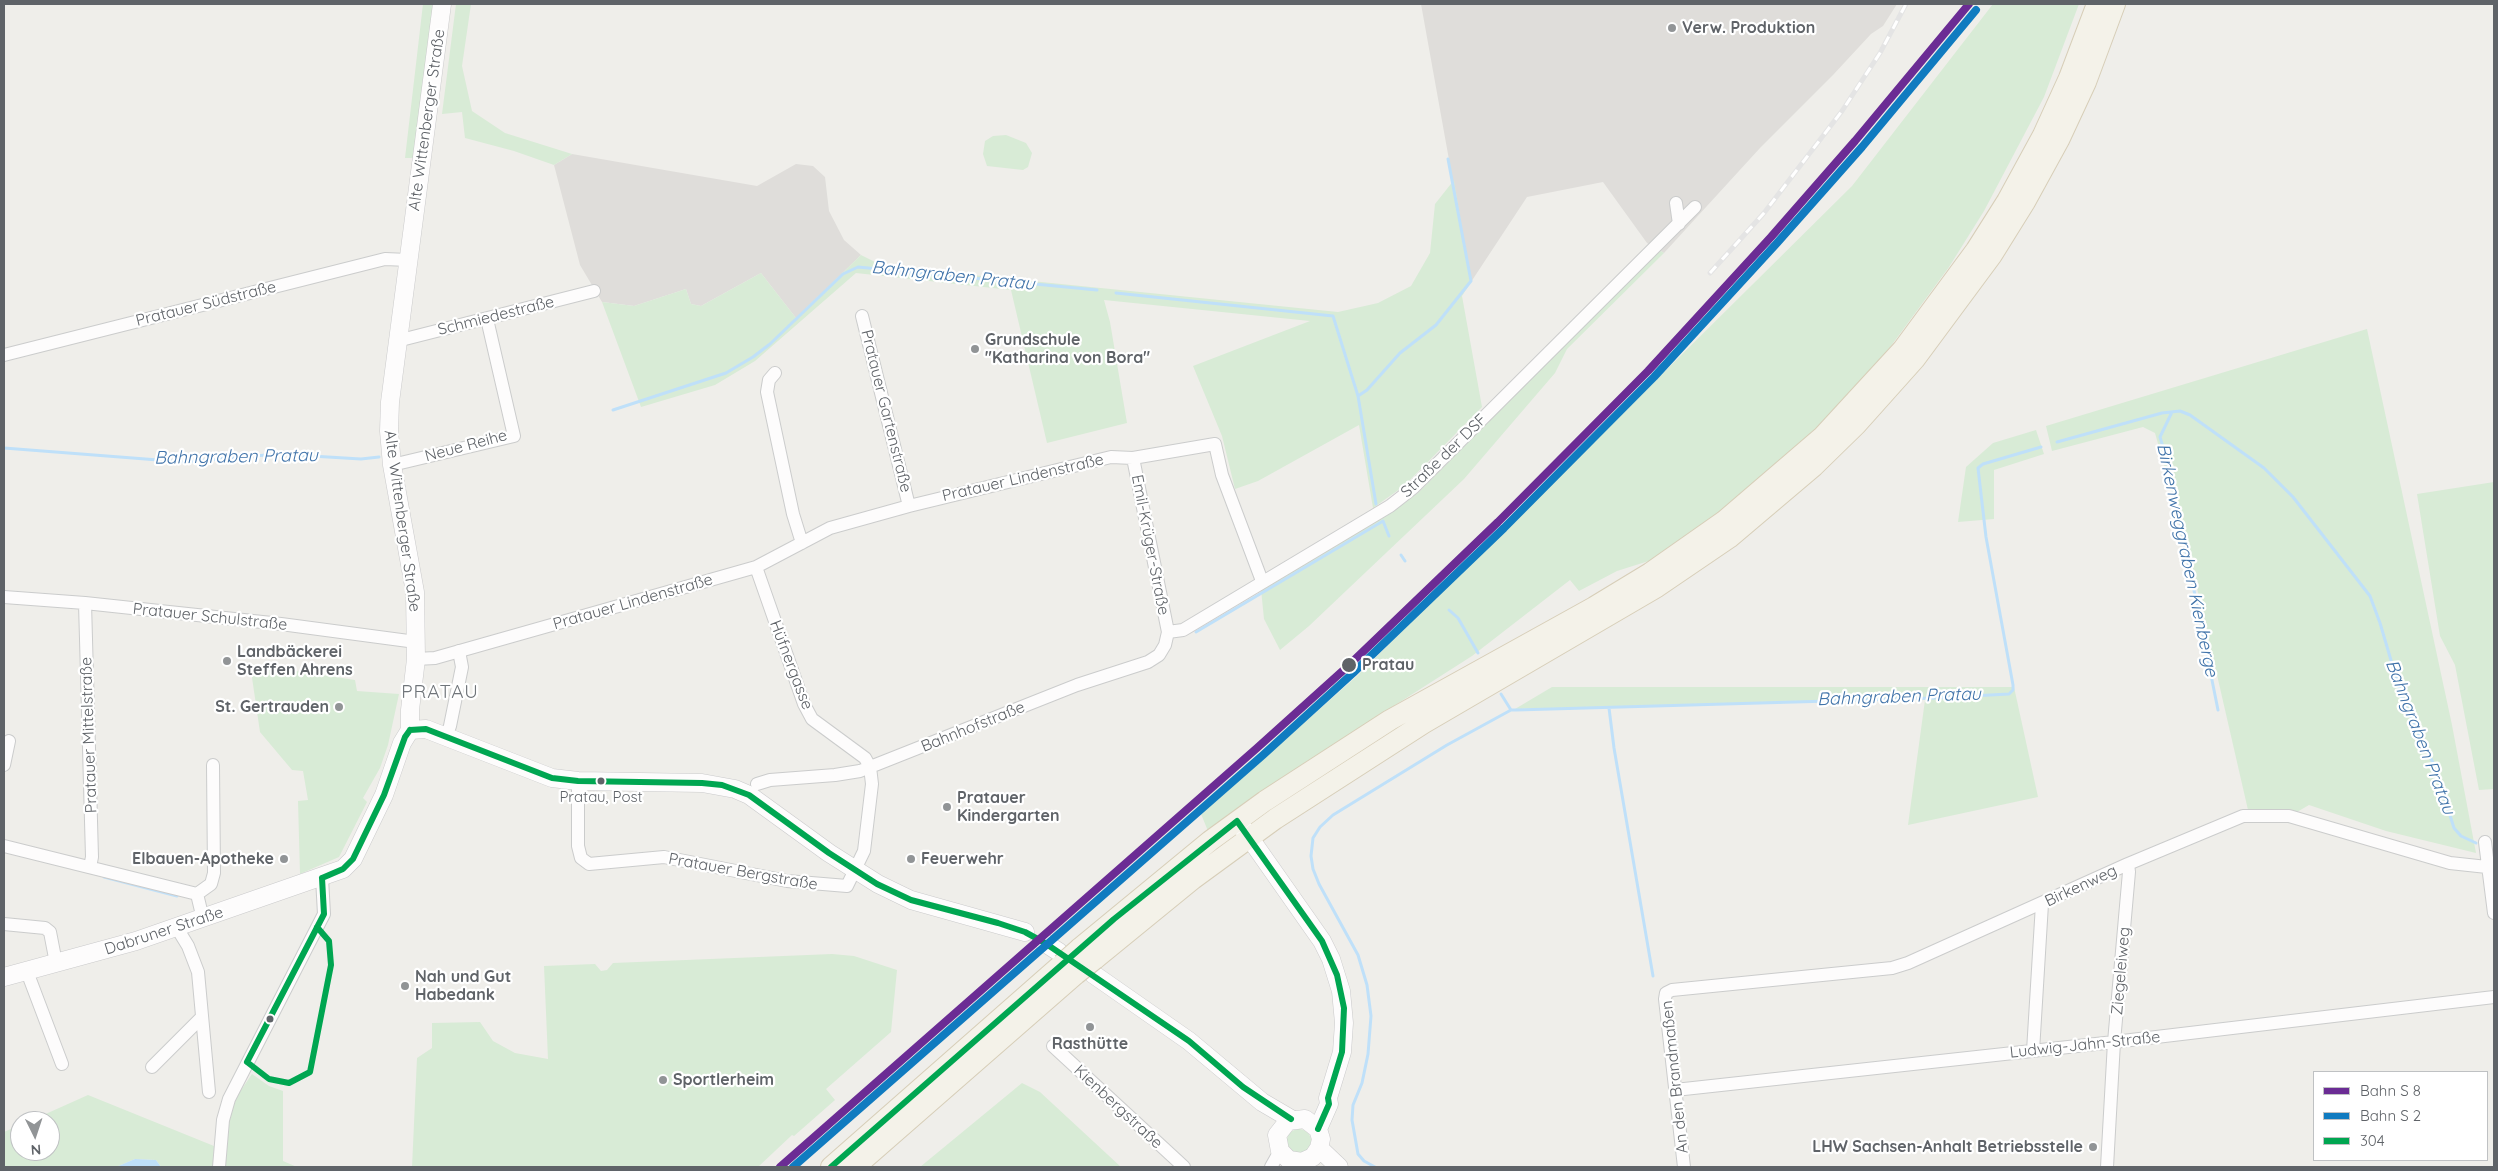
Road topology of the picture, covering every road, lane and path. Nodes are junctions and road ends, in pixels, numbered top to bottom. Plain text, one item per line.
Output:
1 (442, 4) edge
2 (2097, 4) edge
3 (2116, 4) edge
4 (1676, 203) dead end
5 (1695, 207) dead end
6 (1680, 224) junction
7 (408, 260) junction
8 (594, 291) dead end
9 (862, 316) dead end
10 (487, 319) junction
11 (397, 341) junction
12 (4, 355) edge
13 (775, 373) dead end
14 (1133, 458) junction
15 (392, 465) junction
16 (910, 506) junction
17 (802, 543) junction
18 (756, 567) junction
19 (1262, 581) junction
20 (4, 597) edge
21 (85, 603) junction
22 (1168, 632) junction
23 (416, 650) junction
24 (459, 651) junction
25 (410, 730) junction
26 (446, 737) junction
27 (9, 741) dead end
28 (4, 765) edge
29 (213, 765) dead end
30 (870, 768) junction
31 (578, 781) junction
32 (757, 784) dead end
33 (1237, 821) junction
34 (1249, 837) junction
35 (2485, 842) dead end
36 (4, 846) edge
37 (2128, 864) junction
38 (90, 867) junction
39 (2487, 867) junction
40 (855, 870) junction
41 (322, 878) junction
42 (197, 894) junction
43 (2042, 904) junction
44 (2494, 913) edge
45 (203, 919) junction
46 (4, 924) edge
47 (177, 928) junction
48 (1025, 932) dead end
49 (1073, 959) junction
50 (56, 963) junction
51 (26, 969) junction
52 (4, 977) edge
53 (1672, 990) joint
54 (2494, 997) edge
55 (201, 1018) junction
56 (2114, 1042) junction
57 (1053, 1046) dead end
58 (2033, 1051) junction
59 (62, 1064) dead end
60 (152, 1067) dead end
61 (1243, 1087) junction
62 (1675, 1090) junction
63 (209, 1092) dead end
64 (1305, 1122) junction
65 (1294, 1154) edge
66 (219, 1167) edge
67 (831, 1167) edge
68 (855, 1167) edge
69 (1184, 1167) edge
70 (1271, 1167) edge
71 (1326, 1167) edge
72 (1339, 1167) edge
73 (1684, 1167) edge
74 (2107, 1167) edge

1 - 7 street, Alte Wittenberger Straße
2 - 33 main road
3 - 34 main road
4 - 6 street
5 - 6 street, Straße der DSF
6 - 19 street, Straße der DSF
7 - 11 street, Alte Wittenberger Straße
7 - 12 street, Pratauer Südstraße
8 - 10 street, Schmiedestraße
9 - 16 street, Pratauer Gartenstraße
10 - 11 street, Schmiedestraße
10 - 15 street, Neue Reihe
11 - 15 street, Alte Wittenberger Straße
13 - 17 street
14 - 16 street, Pratauer Lindenstraße
14 - 19 street, Pratauer Lindenstraße
14 - 22 street, Emil-Krüger-Straße
15 - 23 street, Alte Wittenberger Straße
16 - 17 street, Pratauer Lindenstraße
17 - 18 street, Pratauer Lindenstraße
18 - 24 street, Pratauer Lindenstraße
18 - 30 street, Hüfnergasse
19 - 22 street, Straße der DSF
20 - 21 street, Pratauer Schulstraße
21 - 23 street, Pratauer Schulstraße
21 - 38 street, Pratauer Mittelstraße
22 - 30 street, Bahnhofstraße
23 - 24 street, Pratauer Lindenstraße
23 - 25 street, Alte Wittenberger Straße
24 - 26 street
25 - 26 street
25 - 41 street, Alte Wittenberger Straße
26 - 31 street
27 - 28 street
29 - 42 street
30 - 32 street, Bahnhofstraße
30 - 40 street
31 - 40 street
31 - 40 street, Pratauer Bergstraße
33 - 34 street
33 - 49 main road
34 - 49 main road
34 - 64 street
35 - 39 street
36 - 38 street
37 - 39 street, Birkenweg
37 - 43 street, Birkenweg
37 - 56 street, Ziegeleiweg
38 - 42 street
39 - 44 street
40 - 48 street
41 - 45 street, Dabruner Straße
41 - 66 street
42 - 45 street
43 - 53 street, Birkenweg
43 - 58 street
45 - 47 street, Dabruner Straße
46 - 50 street
47 - 50 street, Dabruner Straße
47 - 55 street
49 - 61 street
49 - 67 main road
49 - 68 main road
50 - 51 street, Dabruner Straße
51 - 52 street, Dabruner Straße
51 - 59 street
53 - 62 street, An den Brandmaßen
54 - 56 street, Ludwig-Jahn-Straße
55 - 60 street
55 - 63 street
56 - 58 street, Ludwig-Jahn-Straße
56 - 74 street, Ziegeleiweg
57 - 69 street, Kienbergstraße
58 - 62 street, Ludwig-Jahn-Straße
61 - 64 street
61 - 65 street
62 - 73 street, An den Brandmaßen
64 - 65 street
64 - 65 street
65 - 70 street
65 - 71 street
65 - 72 street

